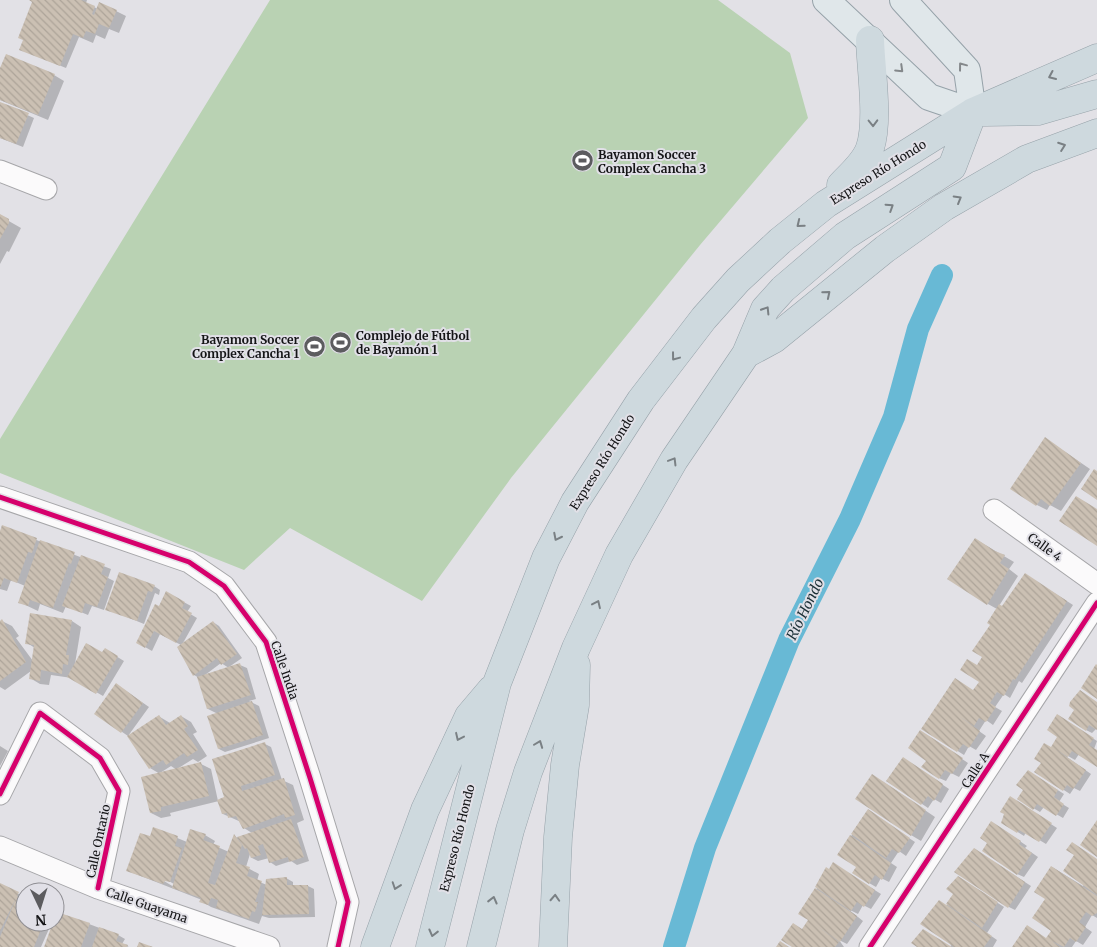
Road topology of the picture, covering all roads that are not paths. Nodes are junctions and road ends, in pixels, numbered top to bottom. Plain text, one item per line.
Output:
1 (826, 0) edge
2 (903, 0) edge
3 (870, 40) junction
4 (1097, 58) edge
5 (1097, 94) edge
6 (973, 112) junction
7 (1097, 133) edge
8 (0, 171) edge
9 (46, 189) dead end
10 (826, 204) junction
11 (746, 354) junction
12 (0, 496) edge
13 (994, 510) dead end
14 (1097, 584) edge
15 (1097, 603) edge
16 (576, 648) junction
17 (497, 683) junction
18 (0, 794) edge
19 (0, 847) edge
20 (98, 888) junction
21 (269, 947) edge
22 (338, 947) edge
23 (375, 947) edge
24 (430, 947) edge
25 (482, 947) edge
26 (553, 947) edge
27 (870, 947) edge

1 - 3 main road
6 -> 2 main road
3 -> 6 main road
3 -> 10 highway
4 -> 6 highway, Expreso Río Hondo
5 - 6 highway
6 - 10 highway, Expreso Río Hondo
11 -> 6 highway
11 -> 7 highway
8 - 9 street
10 -> 17 highway, Expreso Río Hondo
16 -> 11 highway
12 - 22 street, Calle India
13 - 14 street, Calle 4
15 - 27 street, Calle A
25 -> 16 highway
26 -> 16 highway
17 -> 23 highway
17 -> 24 highway, Expreso Río Hondo
18 - 20 street, Calle Ontario
19 - 20 street, Calle Guayama
20 - 21 street, Calle Guayama

